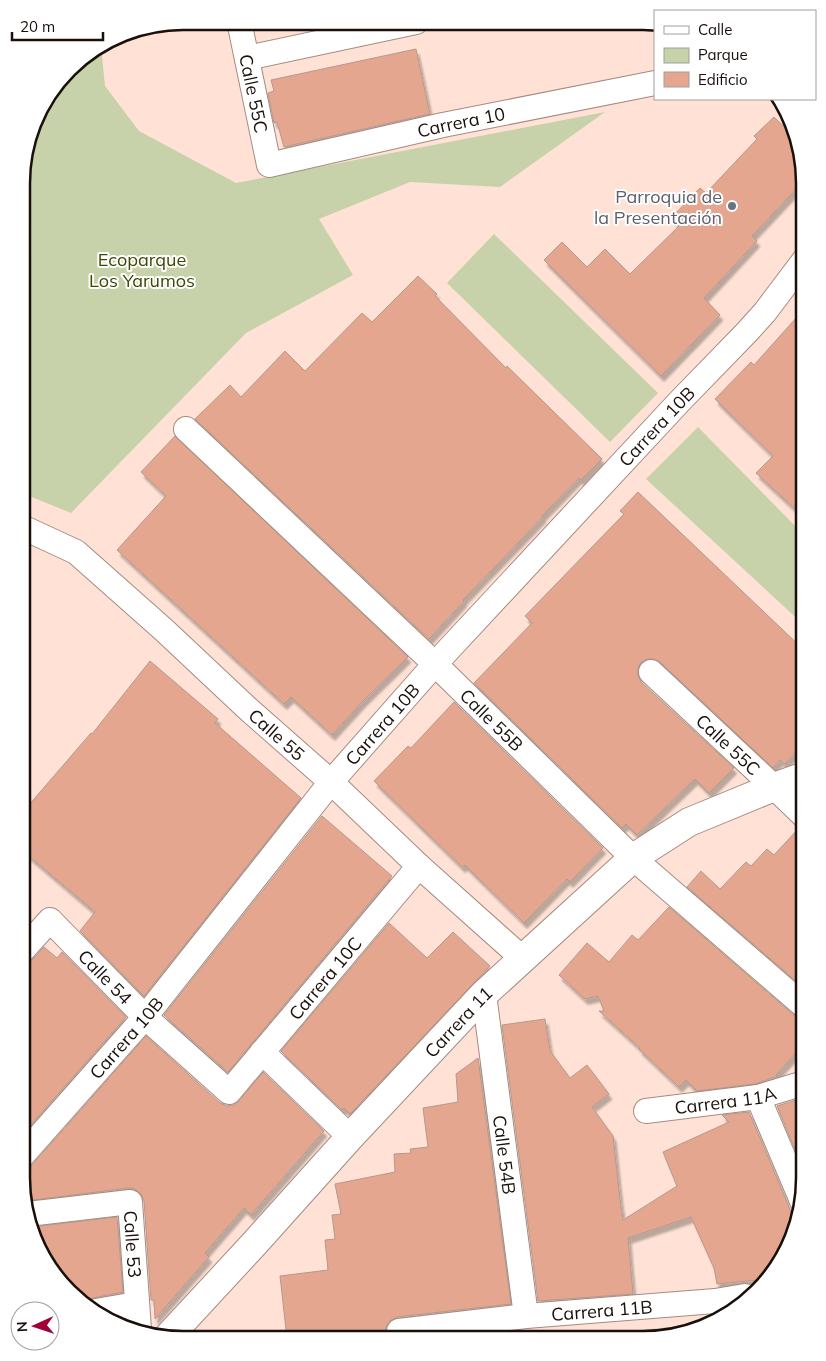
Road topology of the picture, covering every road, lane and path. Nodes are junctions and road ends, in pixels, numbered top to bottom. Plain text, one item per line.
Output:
1 (241, 30) edge
2 (378, 30) edge
3 (247, 58) junction
4 (654, 83) edge
5 (269, 165) joint
6 (796, 271) edge
7 (186, 429) dead end
8 (30, 531) edge
9 (435, 664) junction
10 (651, 672) dead end
11 (796, 779) edge
12 (332, 782) junction
13 (774, 786) junction
14 (796, 809) edge
15 (633, 858) junction
16 (419, 866) junction
17 (30, 942) edge
18 (522, 958) junction
19 (484, 994) junction
20 (796, 999) edge
21 (145, 1017) junction
22 (262, 1052) junction
23 (796, 1086) edge
24 (229, 1092) joint
25 (758, 1098) junction
26 (646, 1111) dead end
27 (350, 1137) junction
28 (30, 1147) edge
29 (796, 1187) edge
30 (34, 1213) edge
31 (738, 1297) edge
32 (136, 1304) junction
33 (106, 1309) edge
34 (526, 1316) junction
35 (139, 1324) edge
36 (174, 1331) edge
37 (399, 1331) dead end

1 - 3 street, Calle 55C
2 - 3 street
3 - 5 street, Calle 55C
4 - 5 street, Carrera 10
6 - 9 street, Carrera 10B
7 - 9 street, Calle 55B
8 - 12 street, Calle 55
9 - 12 street, Carrera 10B
9 - 15 street, Calle 55B
10 - 13 street, Calle 55C
11 - 13 street, Carrera 11
12 - 16 street, Calle 55
12 - 21 street, Carrera 10B
13 - 14 street, Calle 55C
13 - 15 street, Carrera 11
15 - 18 street, Carrera 11
15 - 20 street, Calle 55B
16 - 18 street, Calle 55
16 - 22 street, Carrera 10C
17 - 21 street, Calle 54
18 - 19 street, Carrera 11
19 - 27 street, Carrera 11
19 - 34 street, Calle 54B
21 - 24 street, Calle 54
21 - 28 street, Carrera 10B
22 - 24 street, Carrera 10C
22 - 27 street
23 - 25 street, Carrera 11A
25 - 26 street, Carrera 11A
25 - 29 street
27 - 36 street, Carrera 11
30 - 32 street, Calle 53
31 - 34 street, Carrera 11B
32 - 33 street
32 - 35 street, Calle 53
34 - 37 street, Carrera 11B

